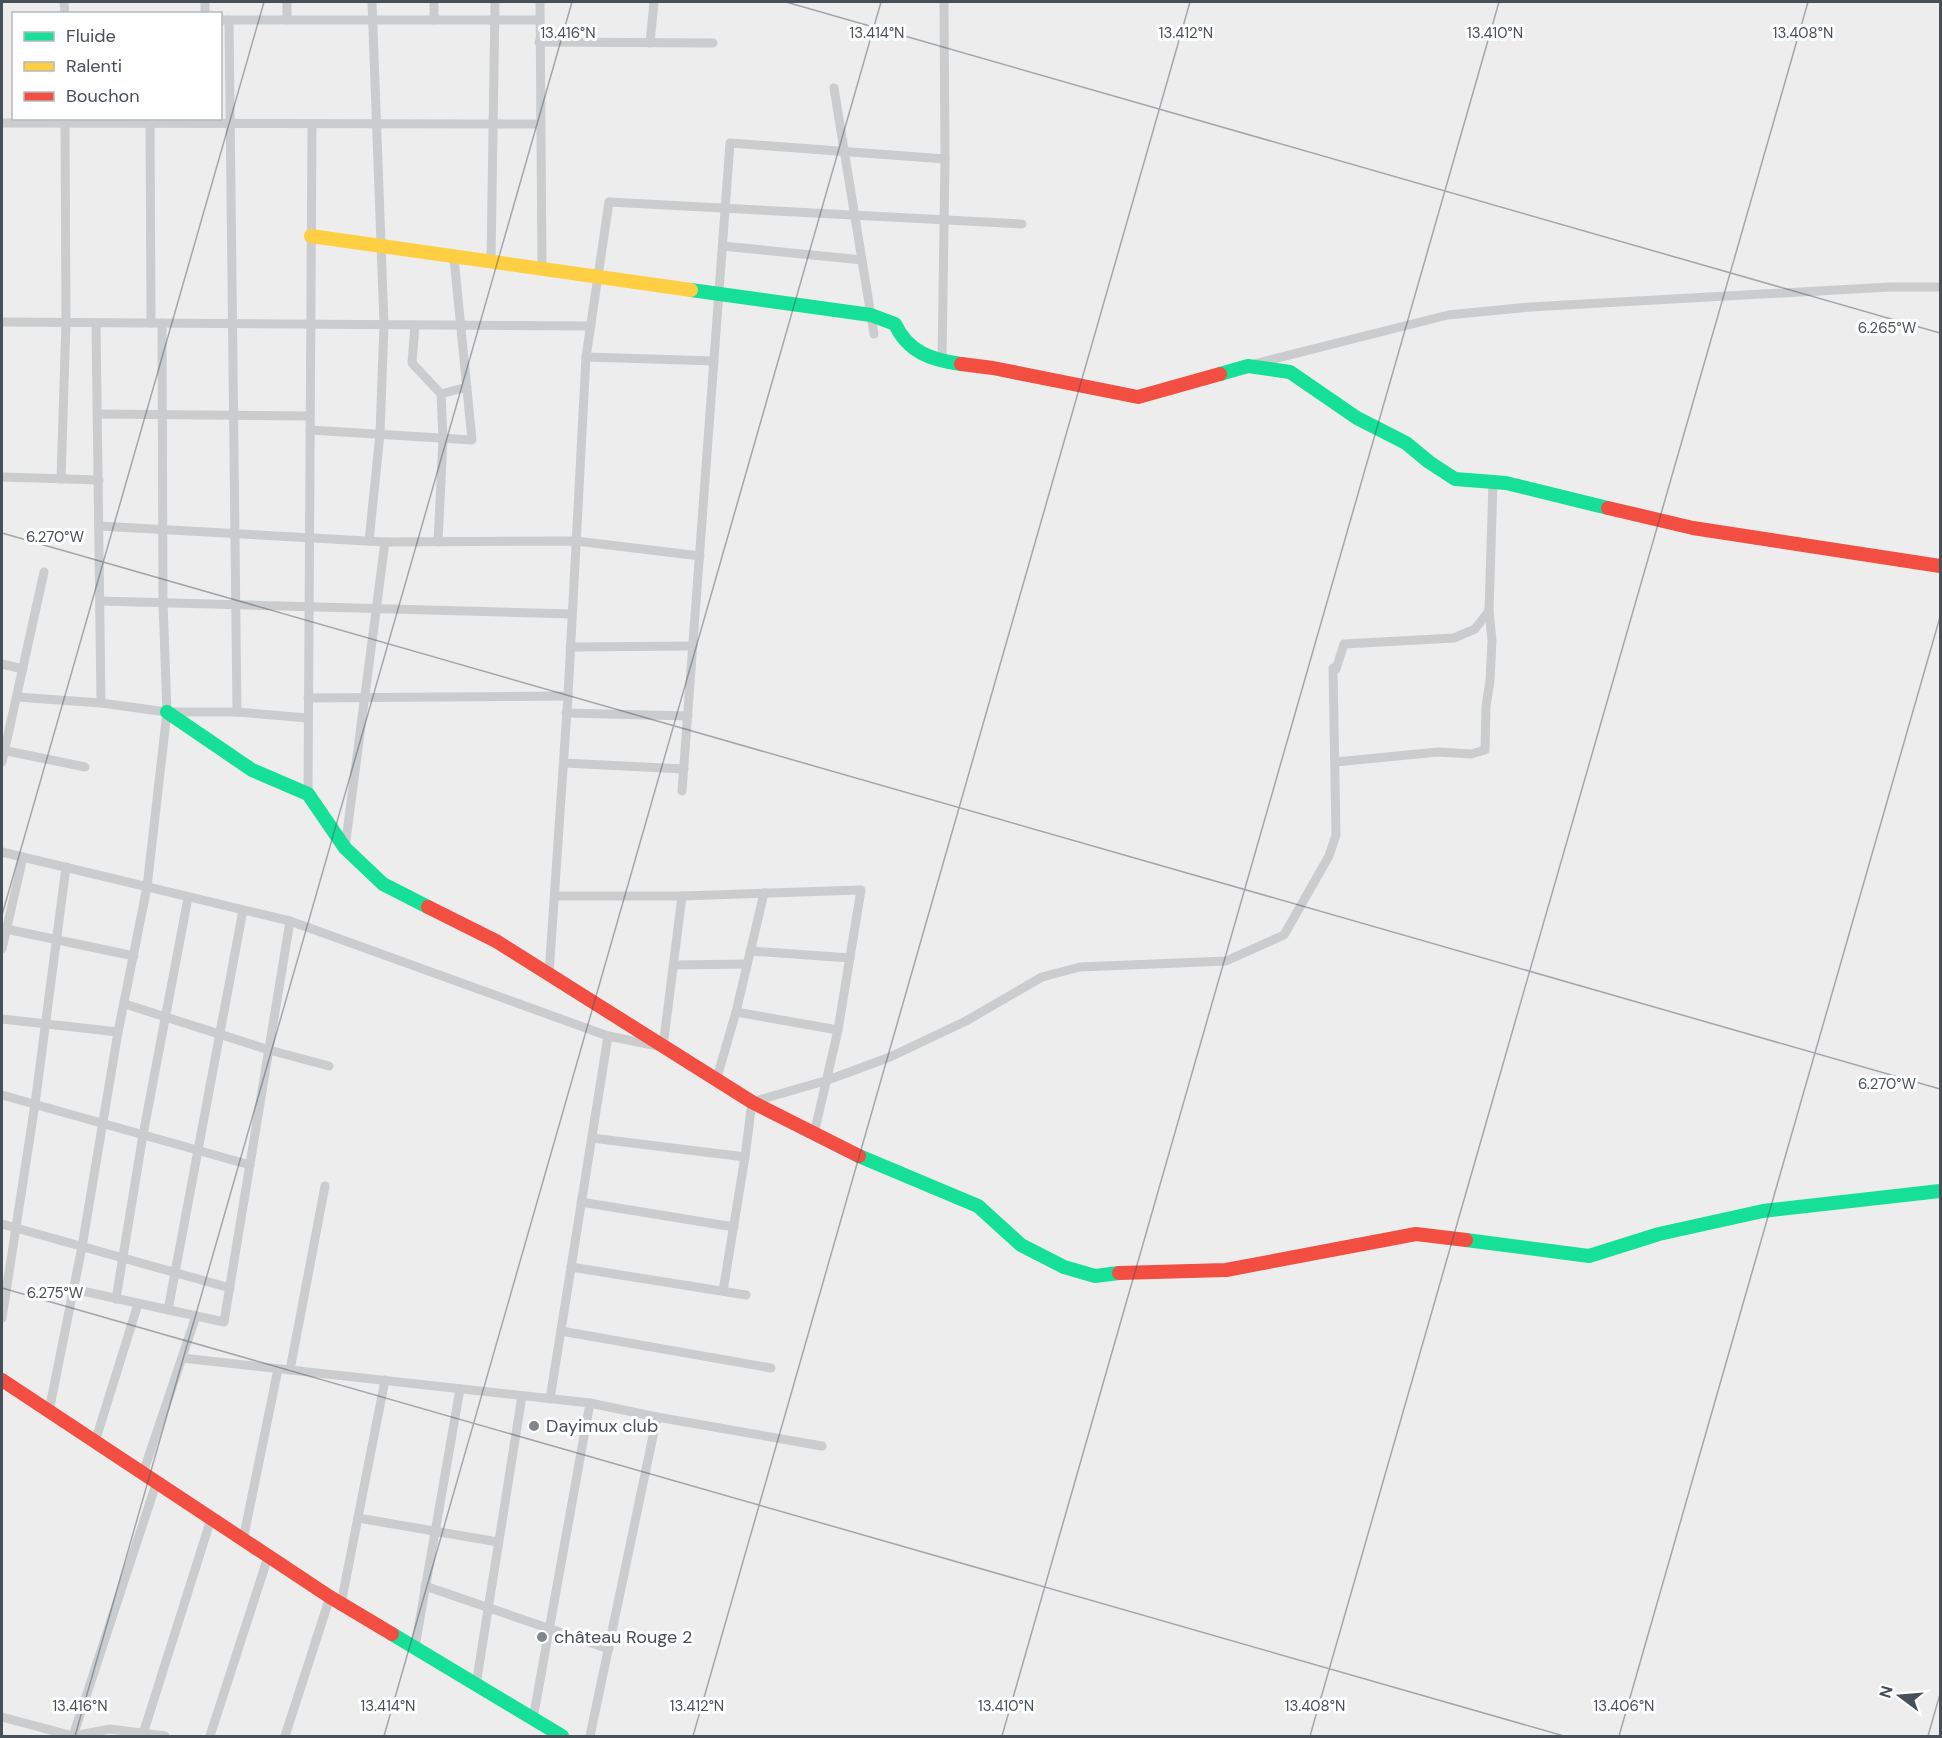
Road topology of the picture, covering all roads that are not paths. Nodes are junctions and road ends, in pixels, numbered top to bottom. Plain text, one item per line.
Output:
1 (287, 2) edge
2 (372, 2) edge
3 (434, 2) edge
4 (495, 2) edge
5 (540, 2) edge
6 (654, 2) edge
7 (944, 2) edge
8 (225, 20) edge
9 (287, 20) junction
10 (372, 20) junction
11 (434, 20) junction
12 (495, 20) junction
13 (540, 20) junction
14 (539, 42) junction
15 (650, 43) junction
16 (713, 43) dead end
17 (834, 88) dead end
18 (65, 121) edge
19 (150, 121) edge
20 (2, 123) edge
21 (230, 123) junction
22 (312, 124) junction
23 (376, 124) junction
24 (493, 124) junction
25 (539, 124) junction
26 (844, 151) junction
27 (945, 159) junction
28 (725, 209) junction
29 (855, 215) junction
30 (944, 220) junction
31 (1022, 224) dead end
32 (311, 236) junction
33 (382, 245) junction
34 (723, 246) junction
35 (454, 258) junction
36 (862, 260) junction
37 (491, 261) junction
38 (542, 268) junction
39 (598, 275) junction
40 (1941, 287) edge
41 (719, 294) junction
42 (871, 315) junction
43 (2, 322) edge
44 (66, 322) junction
45 (96, 323) junction
46 (151, 323) junction
47 (162, 323) junction
48 (233, 324) junction
49 (311, 324) junction
50 (384, 324) junction
51 (415, 325) junction
52 (461, 325) junction
53 (591, 326) junction
54 (874, 334) dead end
55 (586, 357) junction
56 (714, 361) junction
57 (942, 361) junction
58 (1248, 366) junction
59 (467, 387) junction
60 (441, 394) junction
61 (98, 414) junction
62 (163, 415) junction
63 (234, 415) junction
64 (310, 416) junction
65 (310, 430) junction
66 (380, 434) junction
67 (443, 439) junction
68 (2, 477) edge
69 (61, 479) junction
70 (99, 480) junction
71 (1493, 482) junction
72 (99, 526) junction
73 (162, 530) junction
74 (235, 533) junction
75 (309, 537) junction
76 (369, 541) junction
77 (576, 541) junction
78 (386, 542) junction
79 (438, 542) junction
80 (700, 556) junction
81 (1941, 566) edge
82 (44, 572) dead end
83 (100, 601) junction
84 (162, 603) junction
85 (236, 604) junction
86 (309, 607) junction
87 (377, 609) junction
88 (1489, 611) junction
89 (572, 614) junction
90 (693, 646) junction
91 (570, 647) junction
92 (2, 664) edge
93 (23, 669) junction
94 (568, 696) junction
95 (17, 697) junction
96 (308, 698) junction
97 (365, 698) junction
98 (100, 703) junction
99 (167, 712) junction
100 (237, 712) junction
101 (567, 713) junction
102 (688, 716) junction
103 (308, 718) junction
104 (3, 750) edge
105 (2, 762) edge
106 (1336, 762) junction
107 (564, 763) junction
108 (86, 767) dead end
109 (684, 769) junction
110 (682, 791) dead end
111 (308, 794) junction
112 (345, 848) junction
113 (2, 852) edge
114 (22, 857) junction
115 (66, 867) junction
116 (147, 886) junction
117 (764, 893) junction
118 (555, 896) junction
119 (682, 896) junction
120 (188, 898) junction
121 (243, 910) junction
122 (290, 921) junction
123 (6, 929) junction
124 (56, 940) junction
125 (2, 949) edge
126 (750, 951) junction
127 (134, 956) junction
128 (850, 958) junction
129 (747, 964) junction
130 (674, 965) junction
131 (549, 974) junction
132 (125, 1004) junction
133 (736, 1012) junction
134 (166, 1017) junction
135 (2, 1019) edge
136 (45, 1023) junction
137 (838, 1030) junction
138 (118, 1032) junction
139 (219, 1035) junction
140 (608, 1036) junction
141 (663, 1047) junction
142 (269, 1050) junction
143 (329, 1066) dead end
144 (828, 1080) junction
145 (716, 1081) junction
146 (2, 1095) edge
147 (752, 1102) junction
148 (35, 1104) junction
149 (103, 1123) junction
150 (814, 1134) junction
151 (143, 1135) junction
152 (592, 1138) junction
153 (198, 1150) junction
154 (745, 1157) junction
155 (250, 1165) junction
156 (325, 1186) dead end
157 (1941, 1191) edge
158 (581, 1202) junction
159 (2, 1224) edge
160 (734, 1227) junction
161 (16, 1228) junction
162 (82, 1246) junction
163 (122, 1258) junction
164 (571, 1267) junction
165 (175, 1273) junction
166 (5, 1281) edge
167 (230, 1288) junction
168 (73, 1289) junction
169 (723, 1291) junction
170 (746, 1295) dead end
171 (116, 1299) junction
172 (138, 1304) junction
173 (168, 1310) junction
174 (196, 1316) junction
175 (2, 1318) edge
176 (561, 1331) junction
177 (182, 1358) junction
178 (771, 1368) dead end
179 (278, 1369) junction
180 (290, 1370) junction
181 (2, 1380) edge
182 (385, 1380) junction
183 (460, 1389) junction
184 (522, 1396) junction
185 (550, 1399) junction
186 (591, 1403) junction
187 (49, 1411) junction
188 (657, 1417) junction
189 (95, 1442) junction
190 (822, 1446) dead end
191 (143, 1473) junction
192 (156, 1484) junction
193 (358, 1518) junction
194 (211, 1519) junction
195 (435, 1531) junction
196 (243, 1540) junction
197 (498, 1542) junction
198 (268, 1557) junction
199 (425, 1586) junction
200 (336, 1601) junction
201 (488, 1607) junction
202 (550, 1629) junction
203 (415, 1647) junction
204 (609, 1649) junction
205 (476, 1685) junction
206 (2, 1717) edge
207 (533, 1719) junction
208 (110, 1733) edge
209 (143, 1734) junction
210 (74, 1736) edge
211 (165, 1737) edge
212 (210, 1737) edge
213 (285, 1737) edge
214 (562, 1737) edge
215 (590, 1737) edge

1 - 9 street
2 - 10 street
3 - 11 street
4 - 12 street
5 - 13 street
6 - 15 street
7 - 27 street
8 - 9 street
8 - 21 street
9 - 10 street
10 - 11 street
10 - 23 street
11 - 12 street
12 - 13 street
12 - 24 street
13 - 14 street
14 - 15 street
14 - 25 street
15 - 16 street
17 - 26 street
18 - 19 street
18 - 20 street
18 - 44 street
19 - 21 street
19 - 46 street
21 - 22 street
21 - 48 street
22 - 23 street
22 - 32 street
23 - 24 street
23 - 33 street
24 - 25 street
24 - 37 street
25 - 38 street
26 - 27 street
26 - 28 street
26 - 29 street
27 - 30 street
28 - 29 street
28 - 34 street
28 - 39 street
29 - 30 street
29 - 36 street
30 - 31 street
30 - 57 street
32 - 33 street
32 - 49 street
33 - 35 street
33 - 50 street
34 - 36 street
34 - 41 street
35 - 37 street
35 - 52 street
36 - 42 street
37 - 38 street
38 - 39 street
39 - 41 street
39 - 53 street
40 - 58 street
41 - 42 street
41 - 56 street
42 - 54 street
42 - 57 street
43 - 44 street
44 - 45 street
44 - 69 street
45 - 46 street
45 - 61 street
46 - 47 street
47 - 48 street
47 - 62 street
48 - 49 street
48 - 63 street
49 - 50 street
49 - 64 street
50 - 51 street
50 - 66 street
51 - 52 street
51 - 60 street
52 - 53 street
52 - 59 street
53 - 55 street
55 - 56 street
55 - 77 street
56 - 80 street
57 - 58 street
58 - 71 street
59 - 60 street
59 - 67 street
60 - 67 street
61 - 62 street
61 - 70 street
62 - 63 street
62 - 73 street
63 - 64 street
63 - 74 street
64 - 65 street
65 - 66 street
65 - 75 street
66 - 67 street
66 - 76 street
67 - 79 street
68 - 69 street
69 - 70 street
70 - 72 street
71 - 81 street
71 - 88 street
72 - 73 street
72 - 83 street
73 - 74 street
73 - 84 street
74 - 75 street
74 - 85 street
75 - 76 street
75 - 86 street
76 - 78 street
77 - 79 street
77 - 80 street
77 - 89 street
78 - 79 street
78 - 87 street
80 - 90 street
82 - 93 street
83 - 84 street
83 - 98 street
84 - 85 street
84 - 99 street
85 - 86 street
85 - 100 street
86 - 87 street
86 - 96 street
87 - 89 street
87 - 97 street
88 - 106 street
88 - 106 street
89 - 91 street
90 - 91 street
90 - 102 street
91 - 94 street
92 - 93 street
93 - 95 street
94 - 97 street
94 - 101 street
95 - 98 street
95 - 104 street
96 - 97 street
96 - 103 street
97 - 112 street
98 - 99 street
99 - 100 street
99 - 111 street
99 - 116 street
100 - 103 street
101 - 102 street
101 - 107 street
102 - 109 street
103 - 111 street
104 - 105 street
104 - 108 street
106 - 144 street
107 - 109 street
107 - 118 street
109 - 110 street
111 - 112 street
112 - 131 street
113 - 114 street
114 - 115 street
114 - 123 street
115 - 116 street
115 - 124 street
116 - 120 street
116 - 127 street
117 - 119 street
117 - 126 street
117 - 128 street
118 - 119 street
118 - 131 street
119 - 130 street
120 - 121 street
120 - 134 street
121 - 122 street
121 - 139 street
122 - 140 street
122 - 142 street
123 - 124 street
123 - 125 street
124 - 127 street
124 - 136 street
126 - 128 street
126 - 129 street
127 - 132 street
128 - 137 street
129 - 130 street
129 - 133 street
130 - 141 street
131 - 141 street
132 - 134 street
132 - 138 street
133 - 137 street
133 - 145 street
134 - 139 street
134 - 151 street
135 - 136 street
136 - 138 street
136 - 148 street
137 - 144 street
138 - 149 street
139 - 142 street
139 - 153 street
140 - 141 street
140 - 152 street
141 - 145 street
142 - 143 street
142 - 155 street
144 - 147 street
144 - 150 street
145 - 147 street
146 - 148 street
147 - 150 street
147 - 154 street
148 - 149 street
148 - 161 street
149 - 151 street
149 - 162 street
150 - 157 street
151 - 153 street
151 - 163 street
152 - 154 street
152 - 158 street
153 - 155 street
153 - 165 street
154 - 160 street
155 - 167 street
156 - 180 street
158 - 160 street
158 - 164 street
159 - 161 street
160 - 169 street
161 - 162 street
161 - 166 street
162 - 163 street
162 - 168 street
163 - 165 street
163 - 171 street
164 - 169 street
164 - 176 street
165 - 167 street
165 - 173 street
166 - 175 street
167 - 174 street
168 - 171 street
168 - 187 street
169 - 170 street
171 - 172 street
172 - 173 street
172 - 189 street
173 - 174 street
174 - 177 street
176 - 178 street
176 - 185 street
177 - 179 street
177 - 191 street
179 - 180 street
179 - 196 street
180 - 182 street
181 - 187 street
182 - 183 street
182 - 193 street
183 - 184 street
183 - 195 street
184 - 185 street
184 - 197 street
185 - 186 street
186 - 188 street
186 - 202 street
187 - 189 street
188 - 190 street
188 - 204 street
189 - 191 street
191 - 192 street
192 - 194 street
192 - 210 street
193 - 195 street
193 - 200 street
194 - 196 street
194 - 209 street
195 - 197 street
195 - 199 street
196 - 198 street
197 - 201 street
198 - 200 street
198 - 212 street
199 - 201 street
199 - 203 street
200 - 203 street
200 - 213 street
201 - 202 street
201 - 205 street
202 - 204 street
202 - 207 street
203 - 205 street
204 - 215 street
205 - 207 street
206 - 210 street
207 - 214 street
208 - 209 street
208 - 210 street
209 - 211 street

